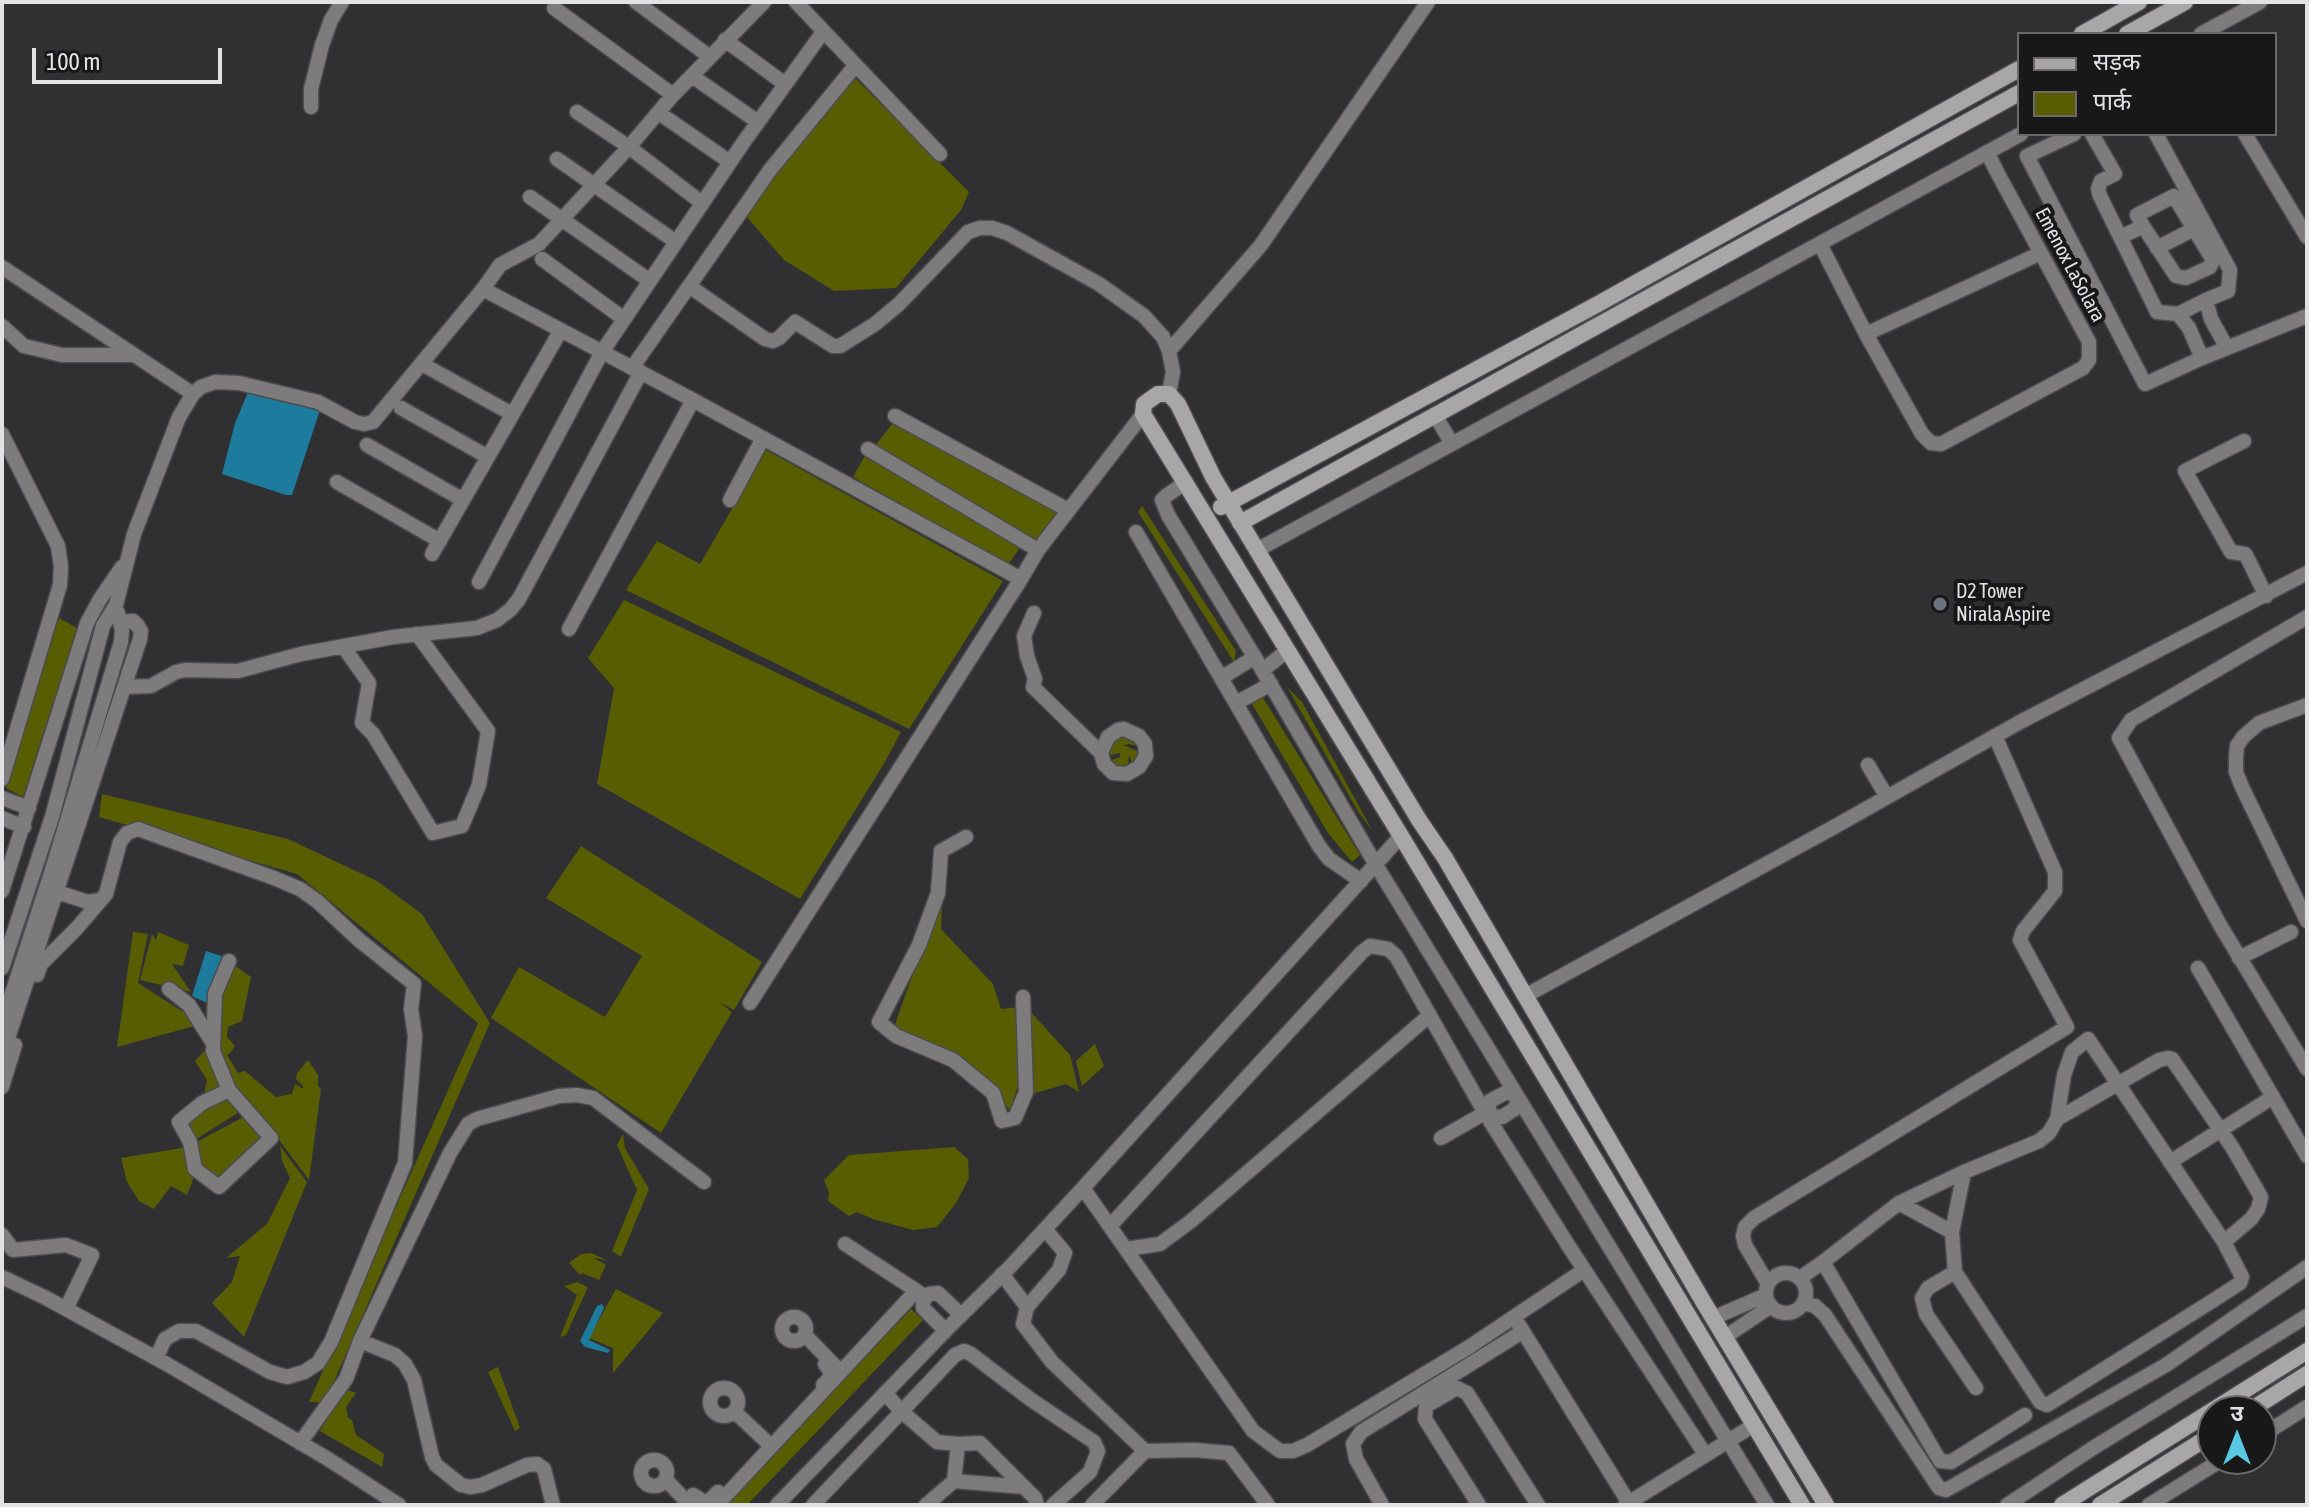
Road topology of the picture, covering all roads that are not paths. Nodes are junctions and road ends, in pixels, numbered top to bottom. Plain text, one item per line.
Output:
1 (342, 2) edge
2 (636, 2) edge
3 (764, 2) edge
4 (796, 2) edge
5 (1428, 2) edge
6 (2139, 2) edge
7 (2185, 2) edge
8 (2260, 2) edge
9 (554, 8) dead end
10 (823, 32) junction
11 (2086, 32) edge
12 (2131, 32) edge
13 (2205, 32) edge
14 (725, 40) junction
15 (710, 57) junction
16 (855, 66) junction
17 (2017, 70) edge
18 (692, 76) junction
19 (785, 84) junction
20 (2017, 94) edge
21 (673, 95) junction
22 (311, 107) dead end
23 (577, 112) dead end
24 (659, 113) junction
25 (758, 122) junction
26 (2017, 136) edge
27 (2070, 136) edge
28 (2093, 136) edge
29 (2157, 136) edge
30 (2246, 136) edge
31 (629, 147) junction
32 (1987, 152) junction
33 (940, 154) dead end
34 (557, 159) dead end
35 (730, 162) junction
36 (594, 184) junction
37 (530, 197) dead end
38 (702, 203) junction
39 (563, 218) junction
40 (2143, 226) junction
41 (2194, 229) junction
42 (2121, 237) junction
43 (2307, 237) edge
44 (676, 242) junction
45 (1820, 244) junction
46 (2157, 248) junction
47 (2041, 253) junction
48 (542, 259) dead end
49 (2, 267) edge
50 (650, 281) junction
51 (689, 286) junction
52 (483, 289) junction
53 (2206, 300) junction
54 (2178, 314) junction
55 (2307, 316) edge
56 (624, 319) junction
57 (2, 326) edge
58 (561, 330) junction
59 (1866, 334) junction
60 (2227, 348) junction
61 (1169, 351) junction
62 (602, 352) junction
63 (134, 355) junction
64 (2202, 358) junction
65 (422, 364) junction
66 (637, 370) junction
67 (193, 394) junction
68 (1169, 394) junction
69 (693, 400) junction
70 (401, 408) dead end
71 (512, 414) junction
72 (1143, 414) junction
73 (1435, 415) junction
74 (895, 416) dead end
75 (2, 434) edge
76 (763, 438) junction
77 (2244, 441) dead end
78 (1452, 444) junction
79 (367, 445) dead end
80 (868, 449) dead end
81 (488, 457) junction
82 (337, 482) dead end
83 (1186, 482) junction
84 (463, 500) junction
85 (730, 500) dead end
86 (1228, 503) junction
87 (1068, 510) junction
88 (1206, 514) junction
89 (1240, 523) junction
90 (1136, 532) dead end
91 (1038, 550) junction
92 (1257, 550) junction
93 (125, 562) junction
94 (2307, 573) edge
95 (1021, 579) junction
96 (479, 582) dead end
97 (2266, 596) junction
98 (116, 605) junction
99 (1034, 613) dead end
100 (2307, 617) edge
101 (121, 622) junction
102 (569, 629) dead end
103 (417, 634) junction
104 (343, 646) junction
105 (1288, 650) junction
106 (1259, 663) junction
107 (1221, 678) junction
108 (1271, 684) junction
109 (125, 687) junction
110 (1236, 703) junction
111 (2307, 705) edge
112 (1995, 736) junction
113 (1101, 753) dead end
114 (68, 757) junction
115 (84, 763) junction
116 (1868, 765) dead end
117 (2, 779) edge
118 (1887, 797) junction
119 (2, 798) edge
120 (29, 808) junction
121 (2, 818) edge
122 (24, 827) junction
123 (1401, 836) junction
124 (966, 837) dead end
125 (1376, 865) junction
126 (1361, 881) junction
127 (2, 891) edge
128 (57, 892) junction
129 (101, 900) junction
130 (2307, 921) edge
131 (2291, 932) dead end
132 (2239, 958) junction
133 (229, 961) dead end
134 (2, 968) edge
135 (2198, 968) dead end
136 (169, 989) dead end
137 (1525, 996) junction
138 (1023, 997) dead end
139 (750, 1003) dead end
140 (1430, 1015) junction
141 (2, 1024) edge
142 (2063, 1031) junction
143 (2077, 1048) junction
144 (213, 1051) junction
145 (2, 1056) edge
146 (2307, 1069) edge
147 (2120, 1084) junction
148 (2, 1087) edge
149 (229, 1090) junction
150 (1518, 1097) junction
151 (2273, 1097) junction
152 (1591, 1109) junction
153 (1486, 1112) junction
154 (1570, 1118) junction
155 (2057, 1119) junction
156 (2221, 1130) junction
157 (1441, 1138) dead end
158 (2307, 1156) edge
159 (2170, 1162) junction
160 (1964, 1172) junction
161 (704, 1182) dead end
162 (1083, 1188) junction
163 (1899, 1203) junction
164 (1110, 1226) junction
165 (1045, 1229) junction
166 (1952, 1232) junction
167 (2, 1235) edge
168 (2224, 1242) junction
169 (845, 1244) dead end
170 (1126, 1249) junction
171 (1823, 1262) junction
172 (2307, 1267) edge
173 (1584, 1270) junction
174 (1955, 1272) junction
175 (1002, 1274) junction
176 (2, 1277) edge
177 (1800, 1278) junction
178 (921, 1294) junction
179 (1768, 1295) junction
180 (1803, 1303) junction
181 (1027, 1307) junction
182 (66, 1309) junction
183 (961, 1315) junction
184 (2307, 1316) edge
185 (1515, 1318) junction
186 (1713, 1318) junction
187 (945, 1330) junction
188 (1522, 1332) junction
189 (805, 1335) dead end
190 (1725, 1337) junction
191 (360, 1341) junction
192 (2149, 1342) junction
193 (2307, 1351) edge
194 (156, 1358) junction
195 (825, 1364) dead end
196 (2166, 1365) junction
197 (841, 1372) junction
198 (2307, 1374) edge
199 (1976, 1388) dead end
200 (885, 1393) junction
201 (2274, 1395) edge
202 (2307, 1407) edge
203 (901, 1411) junction
204 (735, 1412) dead end
205 (2025, 1415) dead end
206 (1754, 1425) junction
207 (2277, 1426) edge
208 (1728, 1440) junction
209 (300, 1443) junction
210 (769, 1444) junction
211 (958, 1444) junction
212 (2197, 1444) edge
213 (1145, 1451) junction
214 (1705, 1454) junction
215 (2197, 1475) edge
216 (666, 1480) dead end
217 (954, 1481) junction
218 (1024, 1487) junction
219 (692, 1500) edge
220 (1627, 1504) edge
221 (399, 1505) edge
222 (553, 1505) edge
223 (717, 1505) edge
224 (777, 1505) edge
225 (813, 1505) edge
226 (926, 1505) edge
227 (1037, 1505) edge
228 (1053, 1505) edge
229 (1092, 1505) edge
230 (1268, 1505) edge
231 (1382, 1505) edge
232 (1479, 1505) edge
233 (1538, 1505) edge
234 (1767, 1505) edge
235 (1802, 1505) edge
236 (1826, 1505) edge
237 (2007, 1505) edge
238 (2062, 1505) edge
239 (2100, 1505) edge
240 (2149, 1505) edge

1 - 22 street
2 - 15 street
3 - 14 street
4 - 10 street
5 - 61 street
6 - 11 street
7 - 12 street
8 - 13 street
9 - 21 street
10 - 16 street
10 - 19 street
14 - 15 street
14 - 19 street
15 - 18 street
16 - 33 street
16 - 51 street
17 - 86 street
18 - 21 street
18 - 25 street
19 - 25 street
20 - 73 street
21 - 24 street
23 - 31 street
24 - 31 street
24 - 35 street
25 - 35 street
26 - 32 street
27 - 64 street
28 - 42 street
29 - 53 street
30 - 43 street
31 - 36 street
31 - 38 street
32 - 45 street
32 - 47 street, Emenox LaSolara
34 - 36 street
35 - 38 street
36 - 39 street
36 - 44 street
37 - 39 street
38 - 44 street
39 - 50 street
39 - 52 street
40 - 41 street
40 - 42 street
40 - 46 street
41 - 46 street
41 - 46 street
42 - 54 street
44 - 50 street
45 - 59 street
45 - 78 street
47 - 59 street
47 - 59 street, Emenox LaSolara
48 - 56 street
49 - 63 street
50 - 56 street
51 - 61 street
51 - 66 street
52 - 58 street
52 - 65 street
53 - 54 street
53 - 60 street
54 - 64 street
55 - 60 street
56 - 62 street
57 - 63 street
58 - 62 street
58 - 71 street
60 - 64 street
61 - 68 street
62 - 66 street
62 - 96 street
63 - 67 street
65 - 67 street
65 - 71 street
66 - 69 street
66 - 103 street
67 - 93 street
68 - 72 street
68 - 86 street
69 - 76 street
69 - 102 street
70 - 81 street
71 - 81 street
72 - 83 street
72 - 87 street
73 - 78 street
73 - 89 street
74 - 87 street
75 - 117 street
76 - 85 street
76 - 95 street
77 - 97 street
78 - 92 street
79 - 84 street
80 - 91 street
81 - 84 street
82 - 84 street
83 - 88 street
83 - 106 street
86 - 88 street
86 - 89 street
87 - 91 street
88 - 105 street
89 - 92 street
90 - 107 street
91 - 95 street
92 - 137 street
93 - 98 street
93 - 120 street
94 - 97 street
95 - 139 street
97 - 112 street
98 - 101 street
98 - 114 street
99 - 113 street
100 - 132 street
101 - 109 street
101 - 115 street
103 - 104 street
103 - 104 street
104 - 109 street
105 - 106 street
105 - 123 street
106 - 107 street
106 - 108 street
107 - 110 street
108 - 110 street
108 - 125 street
109 - 128 street
110 - 126 street
111 - 130 street
112 - 118 street
112 - 142 street
114 - 115 street
114 - 134 street
115 - 141 street
116 - 118 street
118 - 137 street
119 - 120 street
120 - 122 street
121 - 122 street
122 - 127 street
123 - 125 street
123 - 154 street
124 - 138 street
125 - 126 street
125 - 150 street
126 - 162 street
128 - 129 street
128 - 145 street
129 - 148 street
129 - 194 street
131 - 132 street
132 - 146 street
133 - 144 street
135 - 151 street
136 - 144 street
137 - 152 street
140 - 153 street
140 - 164 street
140 - 170 street
142 - 143 street
142 - 179 street
143 - 147 street
143 - 155 street
144 - 149 street
147 - 155 street
147 - 156 street
147 - 159 street
149 - 149 street
150 - 153 street
150 - 208 street
151 - 156 street
151 - 158 street
152 - 154 street
152 - 186 street
153 - 157 street
153 - 173 street
154 - 206 street
155 - 160 street
156 - 159 street
156 - 168 street
159 - 168 street
160 - 163 street
160 - 166 street
161 - 191 street
162 - 164 street
162 - 165 street
163 - 166 street
163 - 171 street
164 - 170 street
165 - 175 street
165 - 181 street
166 - 174 street
167 - 182 street
168 - 192 street
169 - 178 street
170 - 185 street
171 - 177 street
171 - 205 street
172 - 196 street
173 - 185 street
173 - 214 street
174 - 192 street
174 - 199 street
175 - 181 street
175 - 183 street
176 - 182 street
177 - 179 street
177 - 180 street
178 - 183 street
178 - 187 street
178 - 197 street
179 - 180 street
179 - 186 street
179 - 190 street
180 - 196 street
181 - 213 street
182 - 194 street
183 - 187 street
184 - 237 street
185 - 188 street
186 - 190 street
187 - 200 street
188 - 220 street
188 - 231 street
189 - 197 street
190 - 236 street
191 - 209 street
191 - 222 street
192 - 196 street
193 - 238 street
194 - 209 street
195 - 210 street
197 - 210 street
198 - 201 street
200 - 203 street
200 - 224 street
202 - 207 street
203 - 211 street
203 - 225 street
203 - 228 street
204 - 210 street
206 - 208 street
206 - 235 street
208 - 214 street
208 - 234 street
209 - 221 street
210 - 219 street
210 - 223 street
211 - 217 street
211 - 218 street
212 - 239 street
213 - 229 street
213 - 230 street
214 - 220 street
215 - 240 street
216 - 219 street
217 - 218 street
217 - 226 street
218 - 227 street
232 - 233 street

